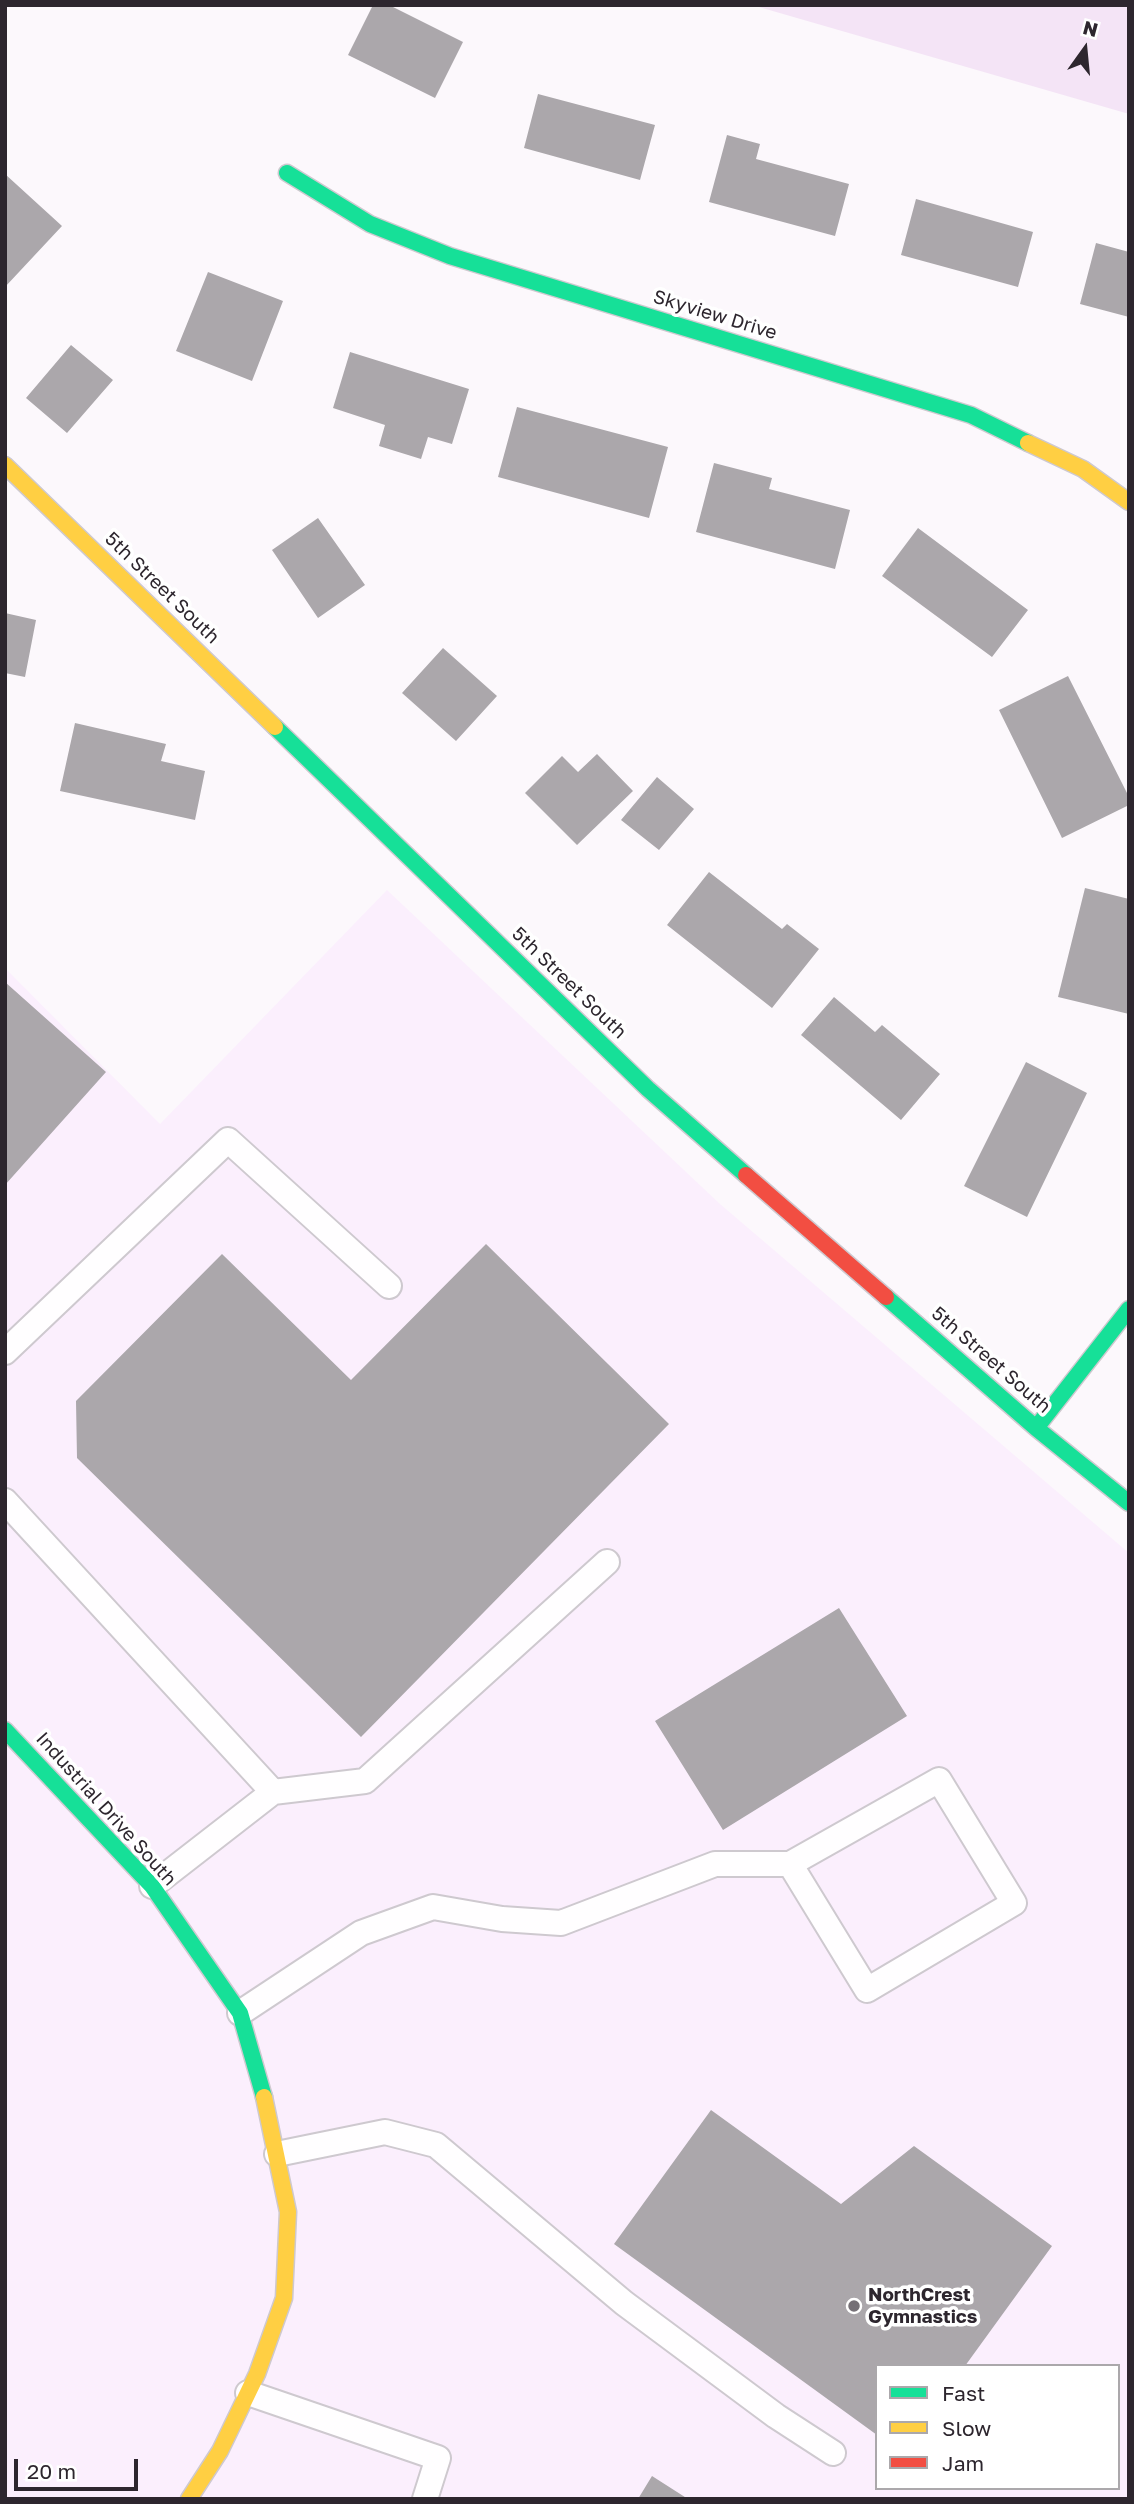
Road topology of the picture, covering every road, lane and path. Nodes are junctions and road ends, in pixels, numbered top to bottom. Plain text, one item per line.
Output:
1 (287, 173) dead end
2 (5, 465) edge
3 (1129, 502) edge
4 (389, 1286) dead end
5 (1129, 1309) edge
6 (5, 1352) edge
7 (1036, 1428) junction
8 (5, 1501) edge
9 (1129, 1503) edge
10 (607, 1562) dead end
11 (5, 1730) edge
12 (273, 1793) junction
13 (790, 1864) junction
14 (152, 1886) junction
15 (240, 2013) junction
16 (277, 2154) junction
17 (248, 2393) junction
18 (833, 2453) dead end
19 (189, 2499) edge
20 (425, 2499) edge

1 - 3 street, Skyview Drive
2 - 7 street, 5th Street South
4 - 6 lane
5 - 7 street
7 - 9 street, 5th Street South
8 - 12 lane
10 - 12 lane
11 - 14 street, Industrial Drive South
12 - 14 lane
13 - 13 lane
13 - 15 lane
14 - 15 street, Industrial Drive South
15 - 16 street, Industrial Drive South
16 - 17 street, Industrial Drive South
16 - 18 lane
17 - 19 street, Industrial Drive South
17 - 20 lane

